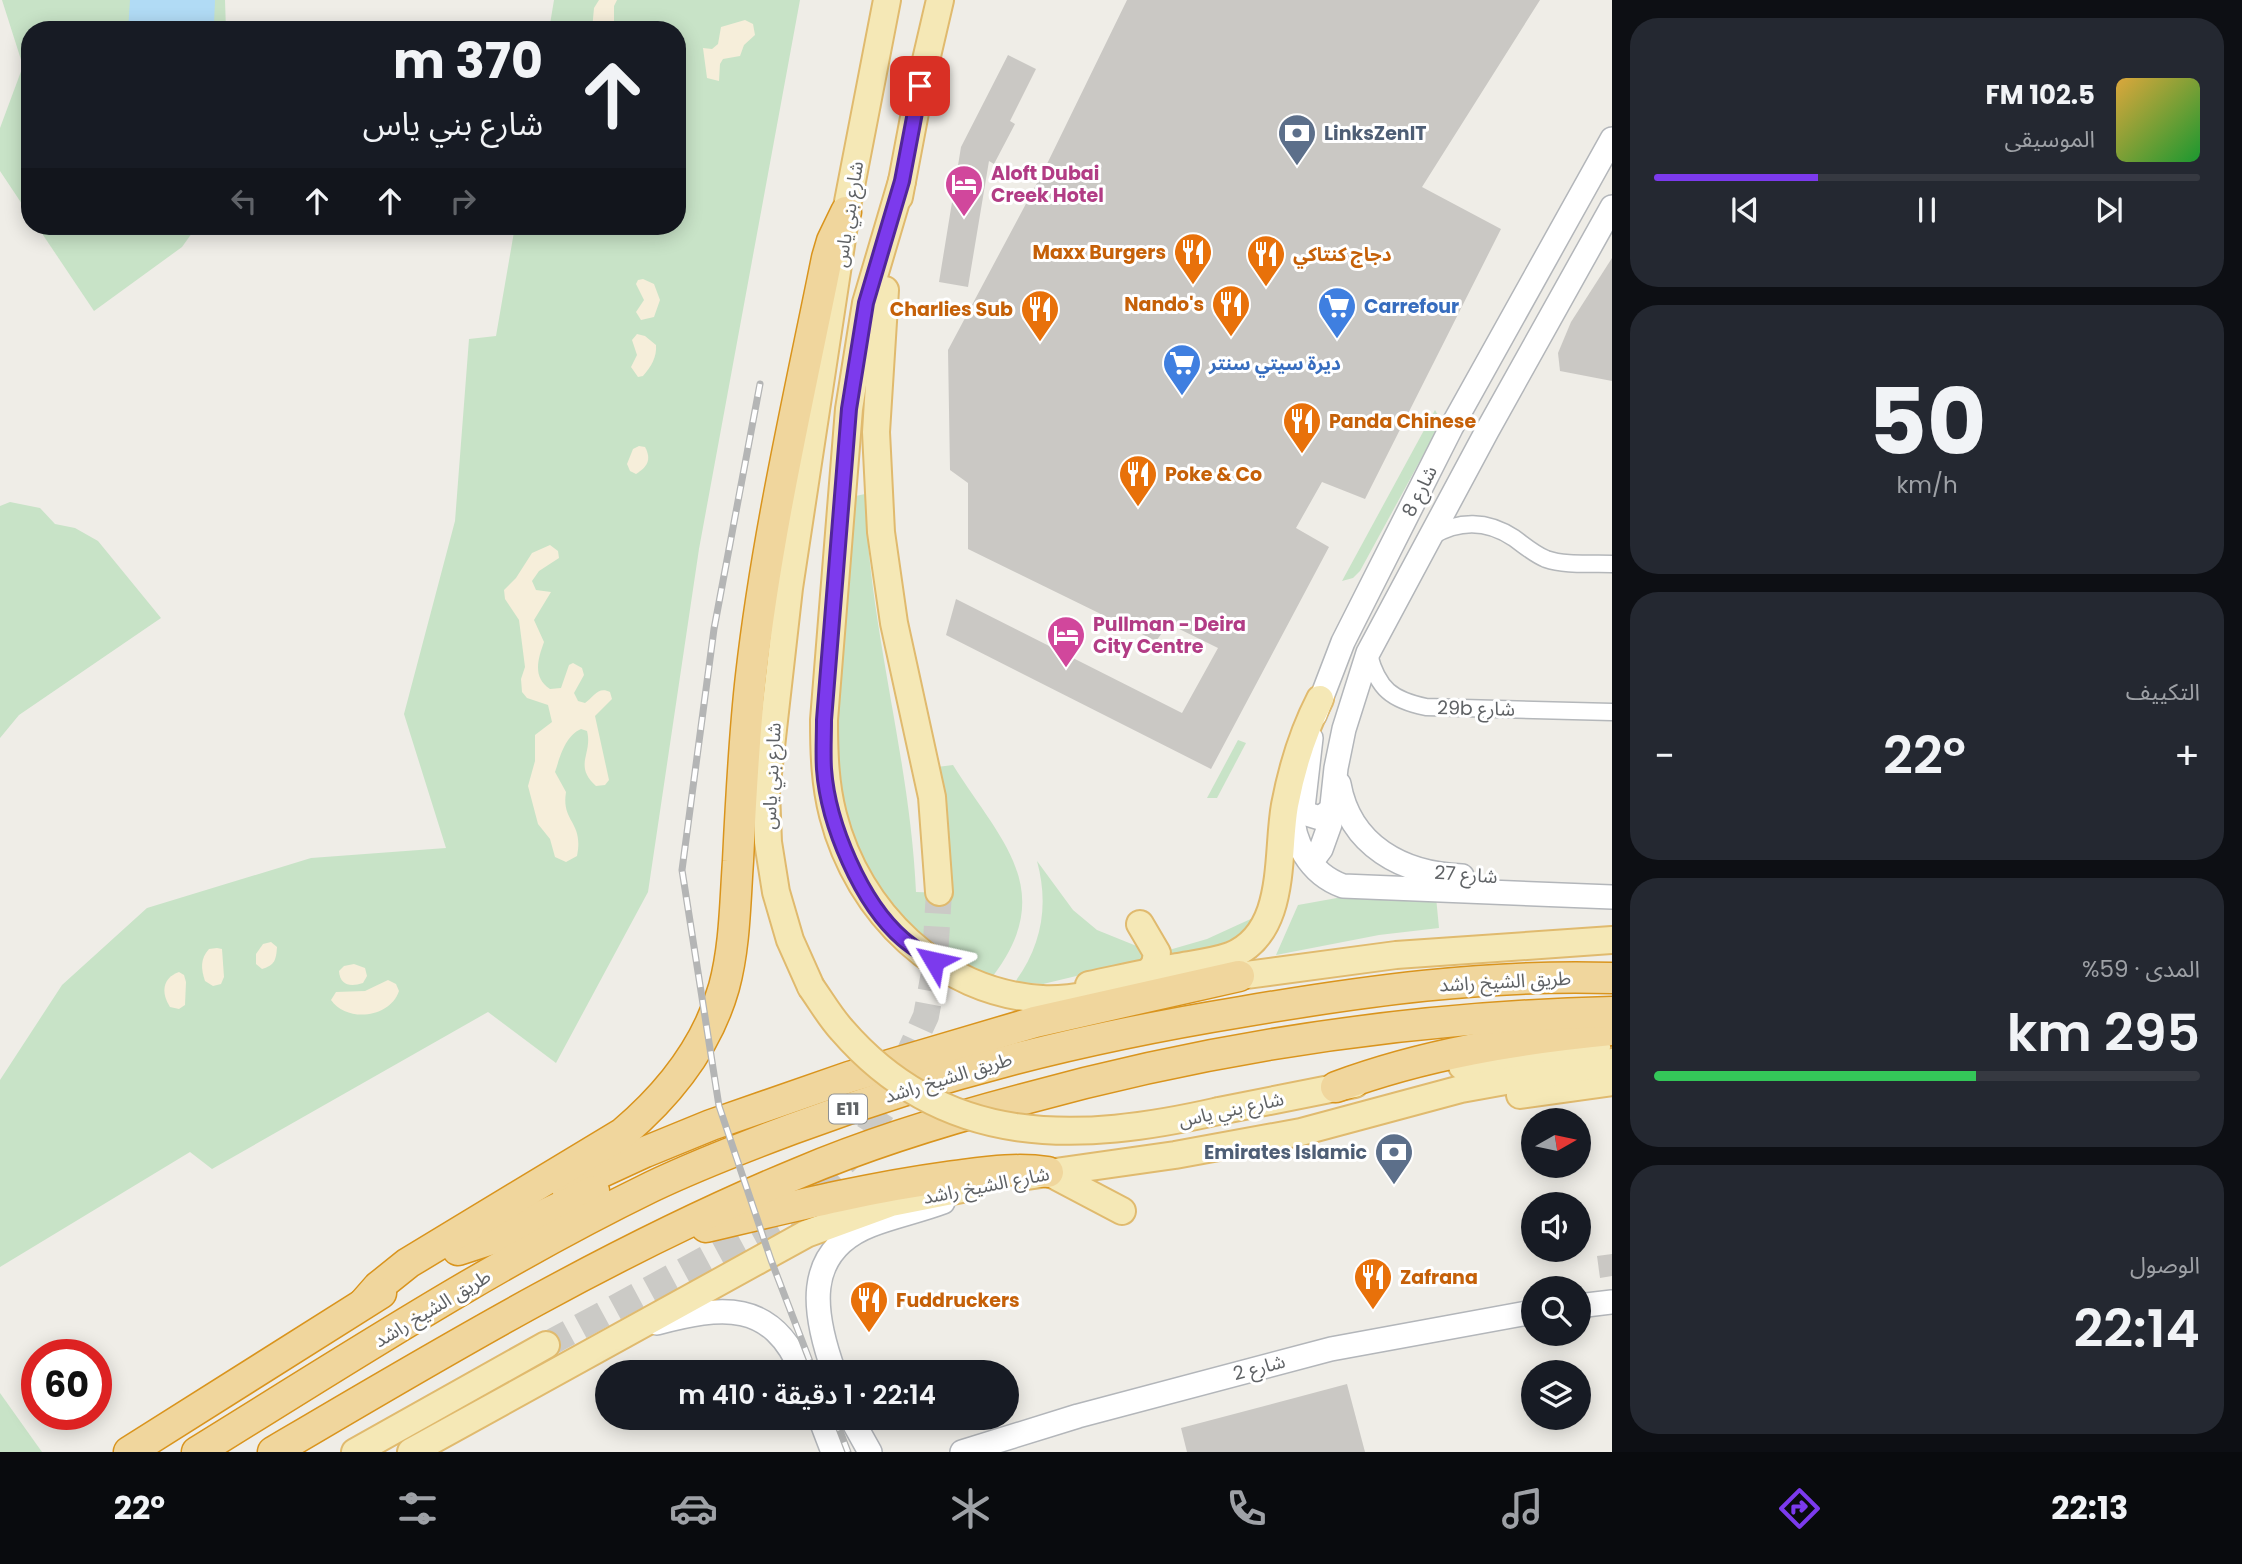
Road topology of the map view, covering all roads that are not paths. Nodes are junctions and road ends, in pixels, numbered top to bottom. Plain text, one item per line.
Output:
1 (887, 0) edge
2 (940, 0) edge
3 (1612, 139) edge
4 (902, 181) junction
5 (1612, 208) edge
6 (846, 212) junction
7 (1482, 370) junction
8 (1424, 547) junction
9 (1612, 564) edge
10 (1368, 653) junction
11 (1317, 708) junction
12 (1612, 712) edge
13 (1336, 768) junction
14 (1331, 810) junction
15 (1312, 861) junction
16 (1612, 881) edge
17 (939, 891) tunnel mouth
18 (1612, 897) edge
19 (1140, 924) dead end
20 (1612, 940) edge
21 (1612, 971) edge
22 (1149, 972) junction
23 (1240, 976) junction
24 (1570, 977) junction
25 (1612, 978) edge
26 (1011, 994) junction
27 (1612, 1012) edge
28 (1612, 1030) edge
29 (1612, 1045) edge
30 (1612, 1062) edge
31 (1612, 1082) edge
32 (1336, 1087) junction
33 (1362, 1116) junction
34 (712, 1159) junction
35 (1048, 1172) junction
36 (974, 1186) junction
37 (1122, 1211) dead end
38 (655, 1239) junction
39 (458, 1250) junction
40 (364, 1303) junction
41 (1612, 1303) edge
42 (1591, 1305) edge
43 (1521, 1314) edge
44 (640, 1327) junction
45 (546, 1345) tunnel mouth
46 (796, 1360) edge
47 (830, 1360) edge
48 (825, 1430) edge
49 (858, 1430) edge
50 (983, 1448) edge
51 (129, 1452) edge
52 (197, 1452) edge
53 (273, 1452) edge
54 (355, 1452) edge
55 (411, 1452) edge
56 (833, 1452) edge
57 (870, 1452) edge
58 (962, 1452) edge

1 - 6 main road, شارع بني ياس
2 - 4 main road
3 - 7 street, شارع 8
4 - 17 main road
4 - 26 main road
5 - 8 street, شارع 8
6 - 32 main road, شارع بني ياس, bridge
6 - 40 highway
7 - 8 street
7 - 11 street, شارع 8
8 - 9 street
8 - 10 street, شارع 8
10 - 12 street, 29b شارع
10 - 13 street, شارع 8
11 - 14 street
11 - 15 street, شارع 8
11 - 22 main road
13 - 14 street, شارع 8
13 - 16 street, شارع 27
14 - 15 street, شارع 8
15 - 18 street, شارع 8
19 - 22 main road
20 - 23 main road
21 - 24 highway
22 - 26 main road
23 - 26 main road
23 - 39 highway
24 - 25 highway, طريق الشيخ راشد / E11
24 - 34 highway, طريق الشيخ راشد / E11
27 - 38 highway, طريق الشيخ راشد / E11
28 - 32 highway
29 - 32 main road, شارع بني ياس
30 - 33 main road, شارع الشيخ راشد
31 - 33 main road
33 - 35 main road, شارع الشيخ راشد
34 - 39 highway
34 - 52 highway, طريق الشيخ راشد / E11
35 - 36 main road, شارع الشيخ راشد
35 - 37 main road
35 - 38 highway
36 - 44 main road, شارع الشيخ راشد
36 - 47 street
38 - 53 highway, طريق الشيخ راشد / E11
39 - 40 highway
40 - 51 highway
41 - 42 street
43 - 50 street, شارع 2
44 - 46 street
44 - 55 main road, شارع الشيخ راشد
45 - 54 main road
48 - 56 street
49 - 57 street
50 - 58 street, شارع 2

